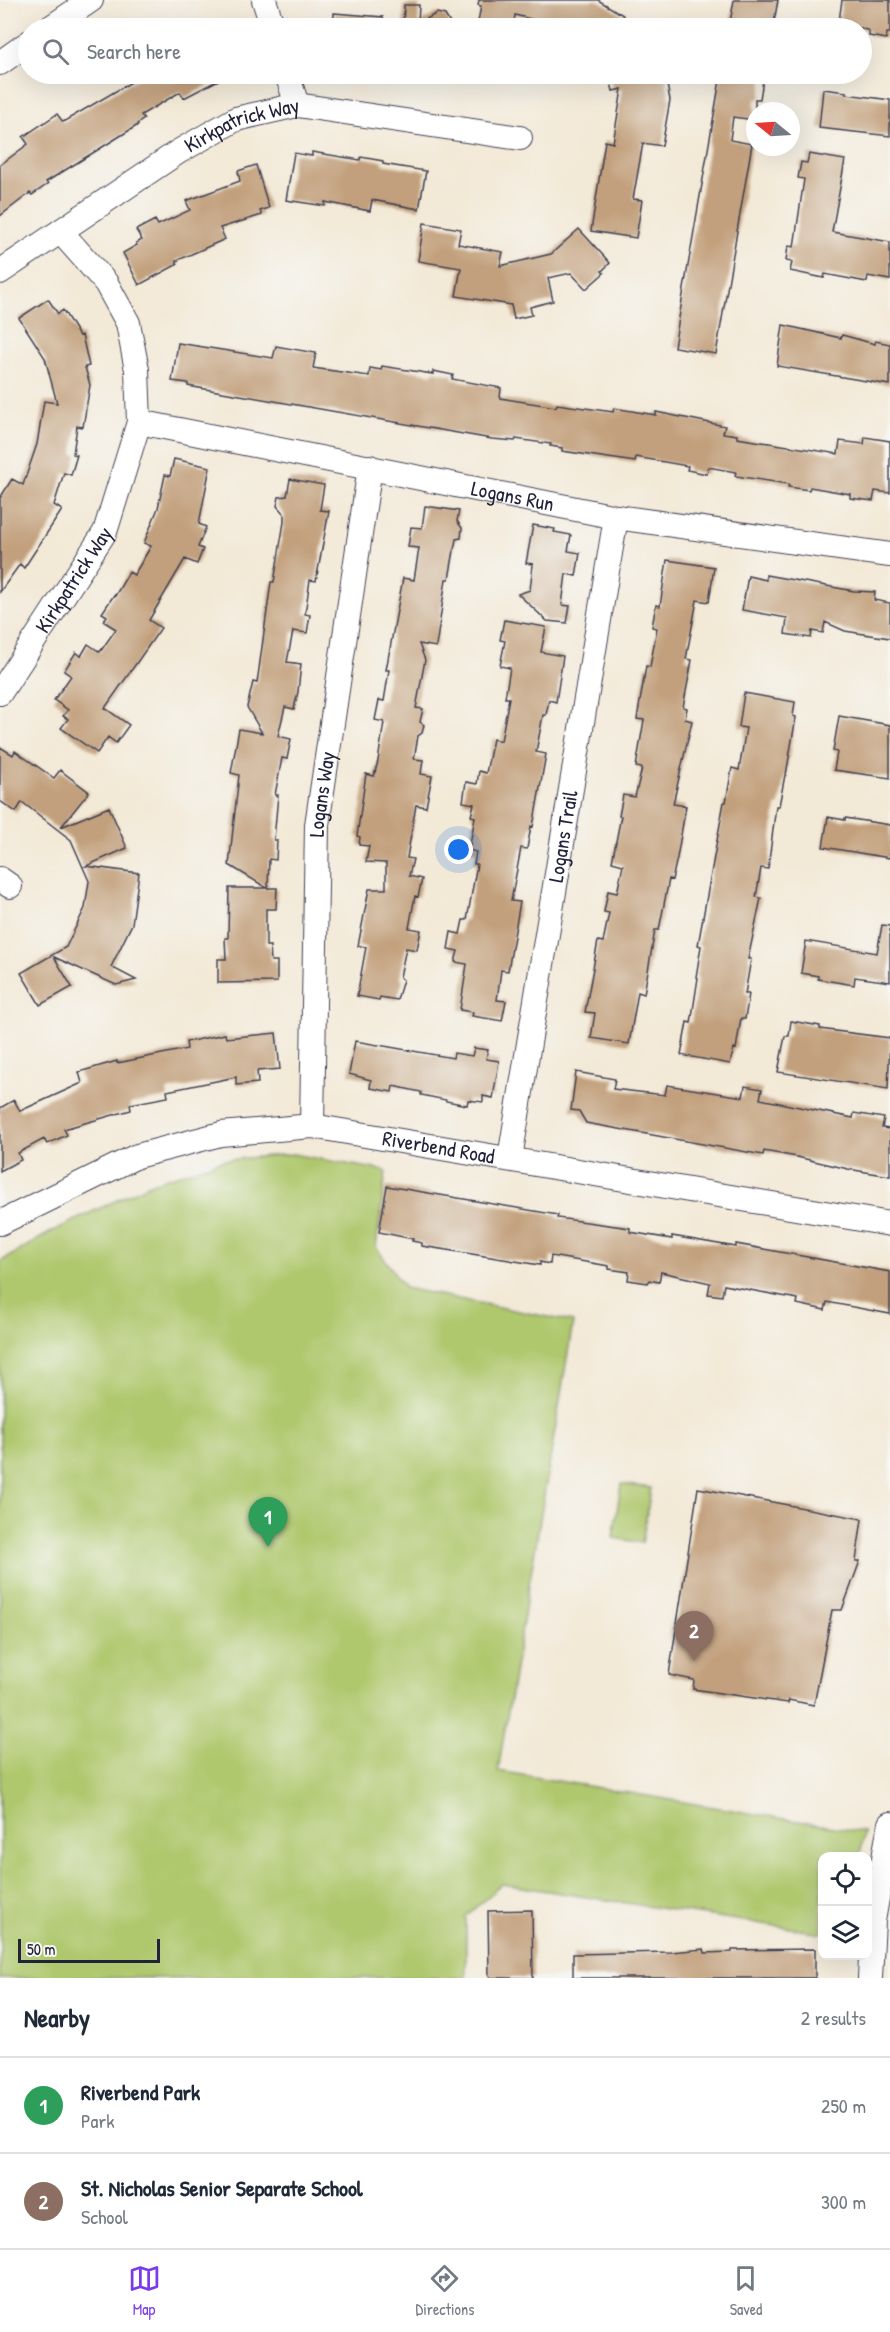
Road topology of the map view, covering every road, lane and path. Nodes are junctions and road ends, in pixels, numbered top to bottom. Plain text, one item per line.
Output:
1 (91, 0) edge
2 (264, 0) edge
3 (65, 18) edge
4 (270, 18) edge
5 (18, 50) edge
6 (0, 63) edge
7 (290, 84) edge
8 (297, 105) junction
9 (520, 138) dead end
10 (61, 232) junction
11 (0, 272) edge
12 (139, 422) junction
13 (370, 466) junction
14 (616, 517) junction
15 (890, 555) edge
16 (0, 693) edge
17 (312, 1126) junction
18 (510, 1158) junction
19 (0, 1223) edge
20 (890, 1224) edge
21 (890, 1824) edge
22 (870, 1978) edge

1 - 3 street
2 - 4 street
5 - 6 street
7 - 8 street
8 - 9 street, Kirkpatrick Way
8 - 10 street, Kirkpatrick Way
10 - 11 street, Kirkpatrick Way
10 - 12 street, Kirkpatrick Way
12 - 13 street, Logans Run
12 - 16 street, Kirkpatrick Way
13 - 14 street, Logans Run
13 - 17 street, Logans Way
14 - 15 street, Logans Run
14 - 18 street, Logans Trail
17 - 18 street, Riverbend Road
17 - 19 street, Riverbend Road
18 - 20 street, Riverbend Road
21 - 22 street

